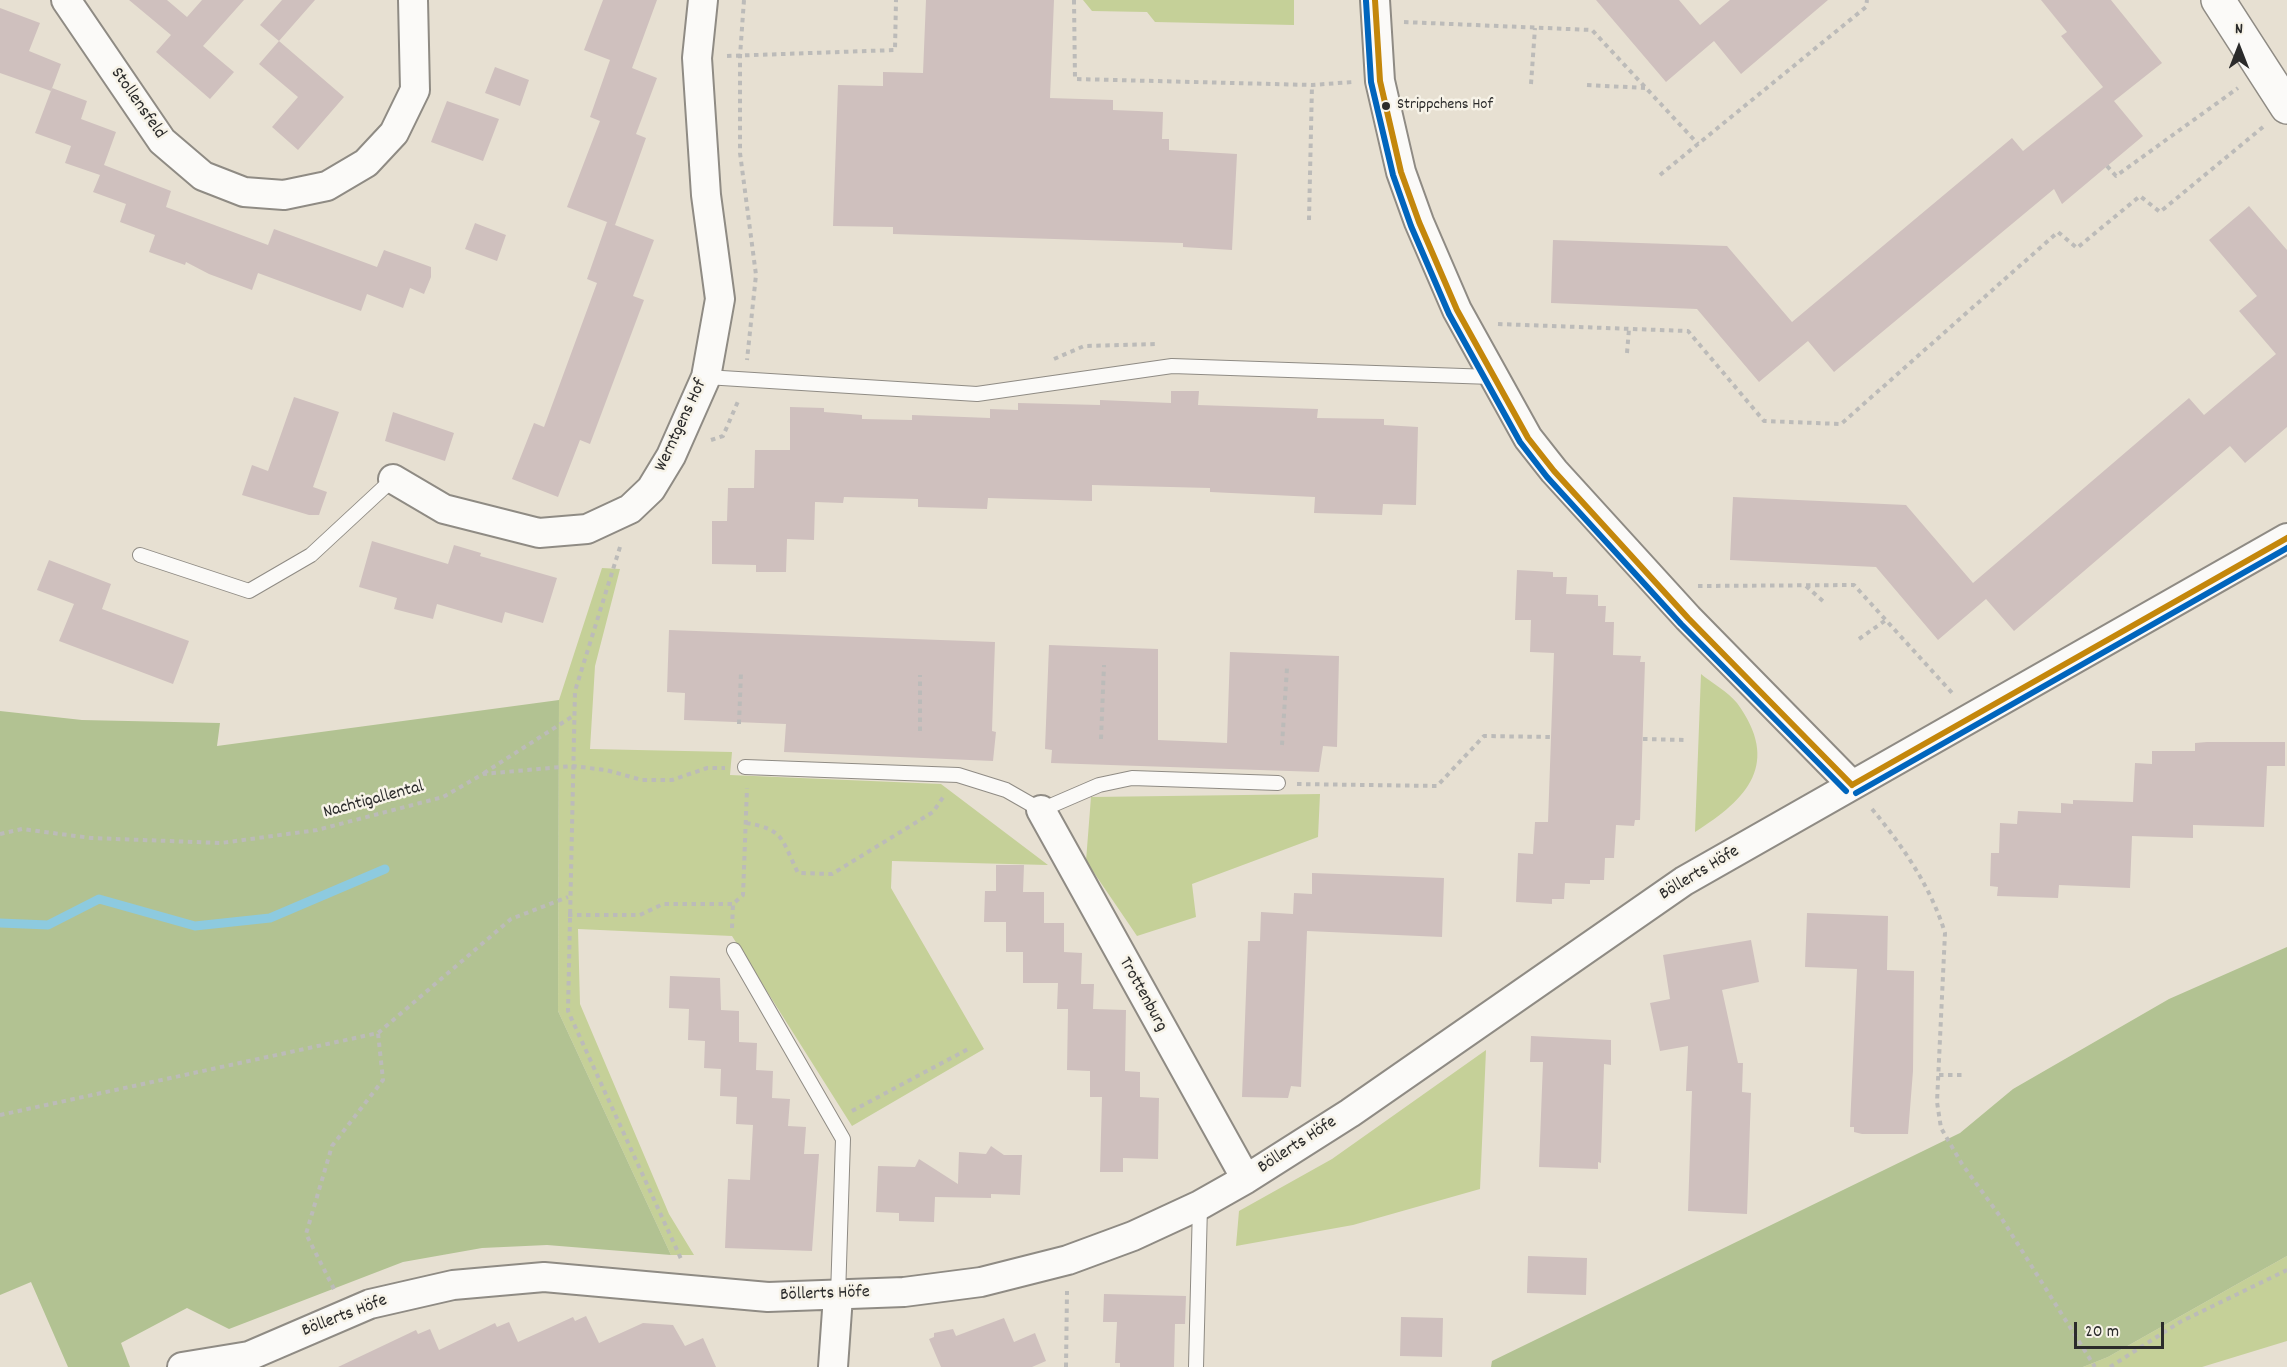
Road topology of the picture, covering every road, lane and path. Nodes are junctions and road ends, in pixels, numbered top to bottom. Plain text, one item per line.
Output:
1 (66, 0) edge
2 (413, 0) edge
3 (704, 0) edge
4 (896, 0) edge
5 (1074, 0) edge
6 (1867, 0) edge
7 (2218, 0) edge
8 (1376, 10) edge
9 (1535, 28) junction
10 (696, 57) junction
11 (2263, 70) junction
12 (1380, 81) junction
13 (1531, 84) dead end
14 (1312, 85) junction
15 (1587, 85) dead end
16 (1646, 88) junction
17 (2287, 107) edge
18 (1698, 144) junction
19 (2107, 166) dead end
20 (1660, 176) dead end
21 (1309, 220) dead end
22 (1464, 323) junction
23 (1629, 329) junction
24 (1627, 353) dead end
25 (706, 377) junction
26 (1492, 377) junction
27 (393, 479) joint
28 (630, 509) junction
29 (2287, 538) edge
30 (140, 555) dead end
31 (1659, 586) junction
32 (1806, 586) junction
33 (1824, 603) dead end
34 (1886, 620) junction
35 (1859, 639) dead end
36 (1104, 666) dead end
37 (1287, 668) dead end
38 (741, 672) dead end
39 (920, 675) dead end
40 (574, 715) junction
41 (1973, 716) junction
42 (739, 724) dead end
43 (920, 730) dead end
44 (1551, 737) dead end
45 (1101, 739) dead end
46 (1642, 739) dead end
47 (1686, 740) dead end
48 (1282, 745) dead end
49 (572, 766) junction
50 (745, 767) junction
51 (483, 774) junction
52 (958, 775) junction
53 (1278, 783) joint
54 (1852, 785) junction
55 (1041, 810) junction
56 (746, 823) junction
57 (0, 834) edge
58 (568, 896) junction
59 (733, 904) junction
60 (568, 915) junction
61 (734, 950) joint
62 (378, 1033) junction
63 (970, 1048) dead end
64 (1939, 1075) junction
65 (1962, 1075) dead end
66 (0, 1115) edge
67 (833, 1122) junction
68 (1246, 1179) junction
69 (1200, 1205) junction
70 (1068, 1260) junction
71 (2287, 1270) edge
72 (694, 1289) junction
73 (838, 1296) junction
74 (347, 1314) junction
75 (182, 1367) edge
76 (833, 1367) edge
77 (1066, 1367) edge
78 (1196, 1367) edge
79 (2095, 1367) edge
80 (2110, 1367) edge

1 - 2 street, Stollensfeld
3 - 10 street, Werntgens Hof
4 - 10 path
5 - 14 path
6 - 18 path
7 - 11 main road
8 - 9 path
8 - 12 street
9 - 13 path
9 - 16 path
10 - 25 street, Werntgens Hof
11 - 17 main road
11 - 19 path
12 - 14 path
12 - 22 street
14 - 21 path
15 - 16 path
16 - 18 path
17 - 23 path
18 - 20 path
22 - 23 path
22 - 26 street
23 - 24 path
25 - 26 lane
25 - 28 street, Werntgens Hof
26 - 31 street
27 - 28 street, Werntgens Hof
27 - 30 lane, Werntgens Hof
28 - 40 path
29 - 41 street, Böllerts Höfe
31 - 32 path
31 - 54 street
32 - 33 path
32 - 34 path
34 - 35 path
34 - 41 path
36 - 45 path
37 - 48 path
38 - 42 path
39 - 43 path
40 - 49 path
40 - 51 path
41 - 54 street, Böllerts Höfe
44 - 53 path
46 - 47 path
49 - 50 path, Nachtigallental
49 - 51 path, Nachtigallental
49 - 58 path
50 - 52 lane, Trottenburg
50 - 56 path
51 - 57 path, Nachtigallental
52 - 55 lane, Trottenburg
52 - 56 path
53 - 55 lane
54 - 64 path
54 - 68 street, Böllerts Höfe
55 - 68 street, Trottenburg
56 - 59 path
58 - 60 path
58 - 62 path
59 - 60 path
59 - 61 path
60 - 72 path
61 - 67 lane
62 - 66 path
62 - 74 path
63 - 67 path
64 - 65 path
64 - 79 path
67 - 73 lane
68 - 69 street, Böllerts Höfe
69 - 70 street, Böllerts Höfe
69 - 78 lane
70 - 73 street, Böllerts Höfe
70 - 77 path
71 - 80 path
72 - 73 street, Böllerts Höfe
72 - 74 street, Böllerts Höfe
73 - 76 street
74 - 75 street, Böllerts Höfe

